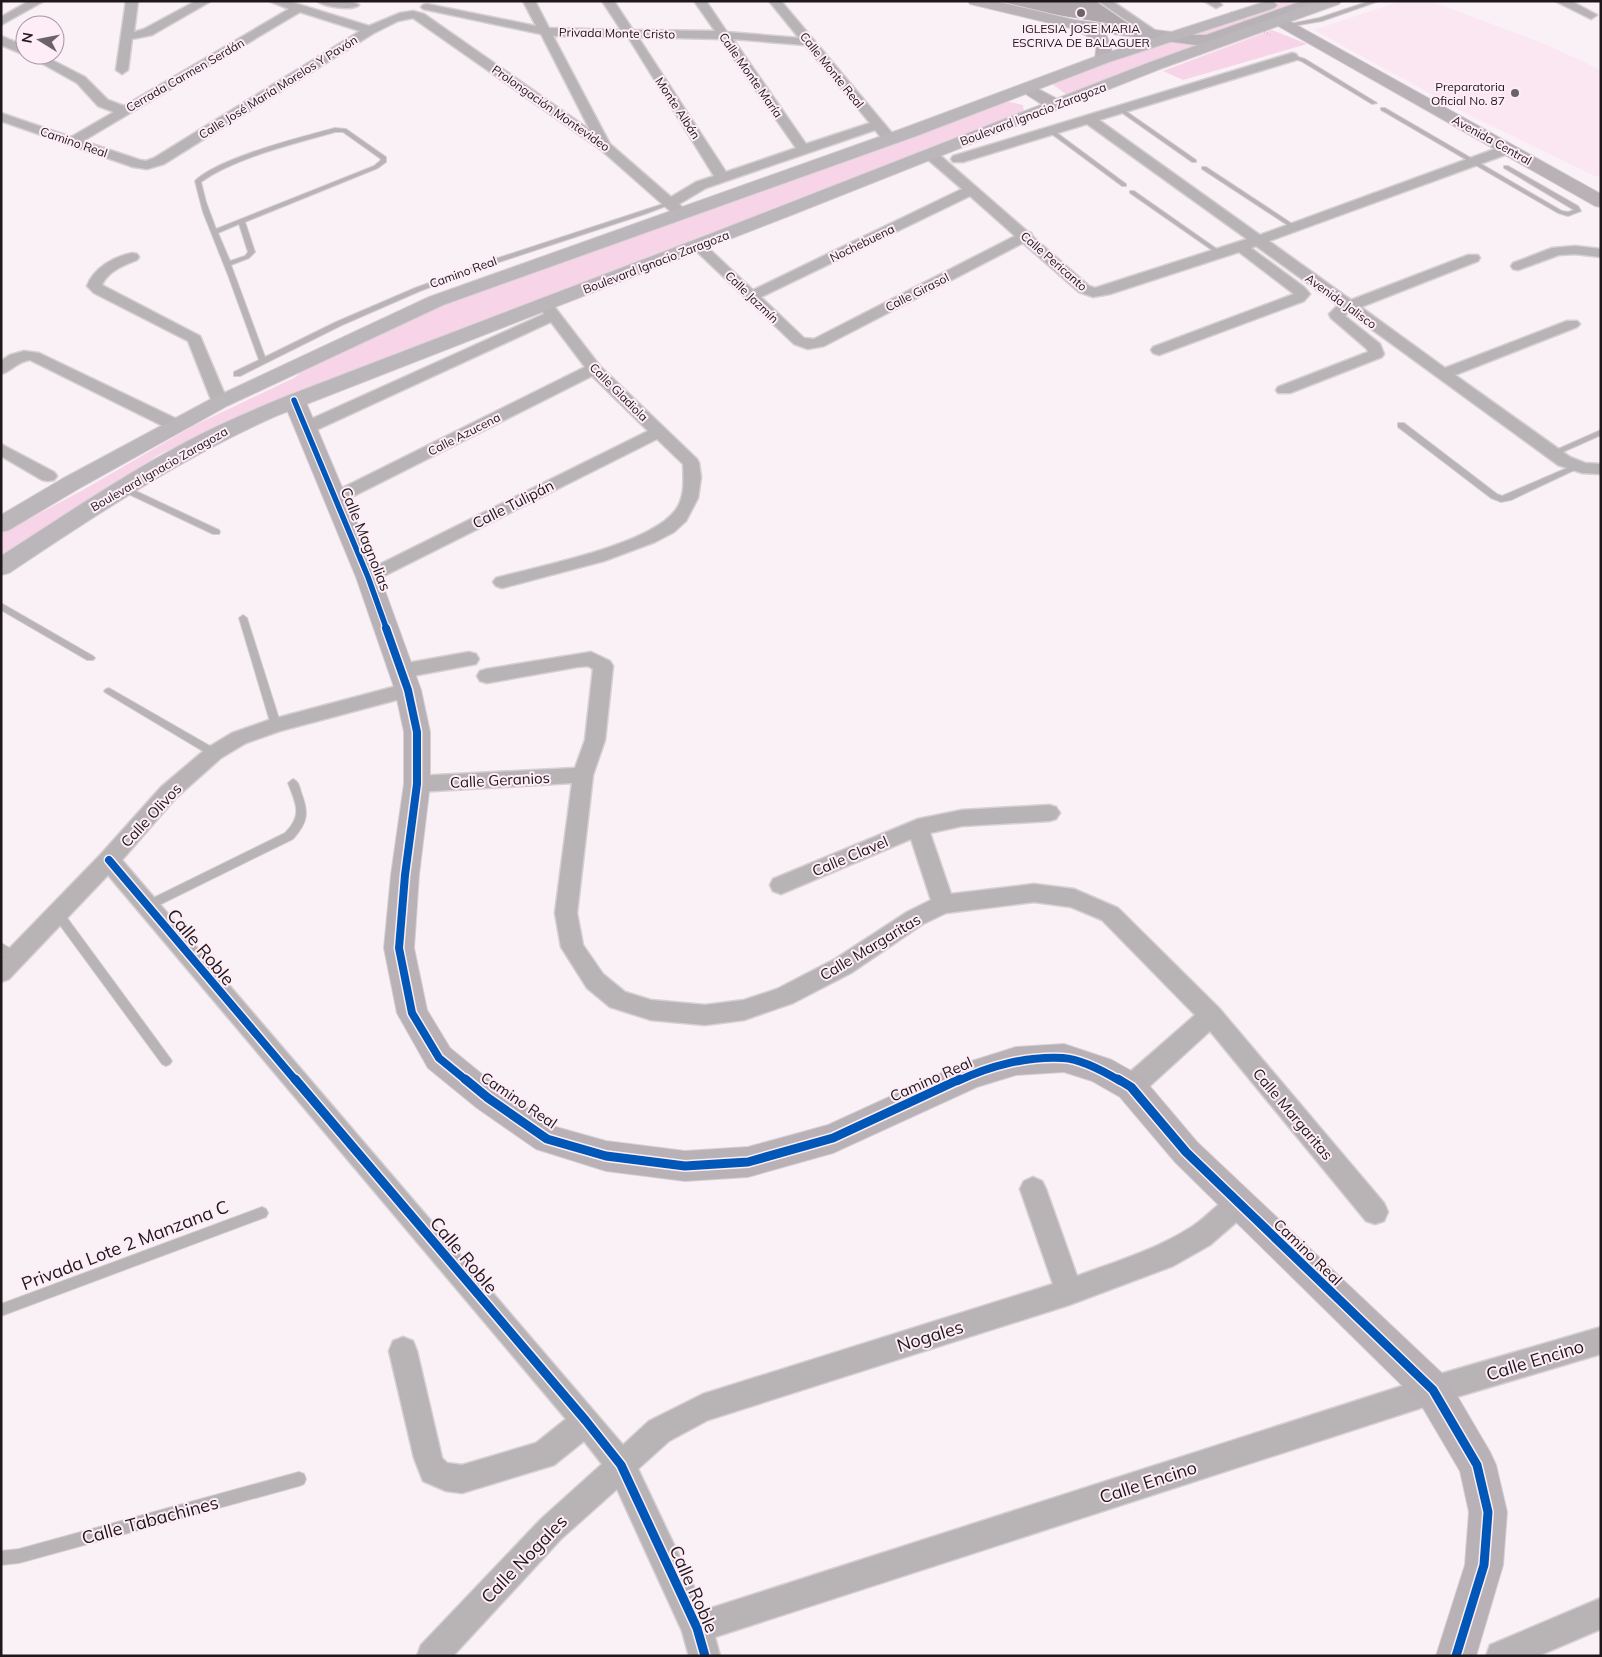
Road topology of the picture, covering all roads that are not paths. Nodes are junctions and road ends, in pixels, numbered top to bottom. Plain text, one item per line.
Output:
1 (38, 1) edge
2 (132, 1) edge
3 (205, 1) edge
4 (275, 1) edge
5 (323, 1) edge
6 (529, 1) edge
7 (608, 1) edge
8 (700, 1) edge
9 (775, 1) edge
10 (975, 1) edge
11 (1104, 1) edge
12 (1333, 1) edge
13 (1376, 1) edge
14 (1561, 1) edge
15 (353, 5) dead end
16 (427, 6) dead end
17 (299, 8) junction
18 (412, 14) joint
19 (1591, 15) dead end
20 (1278, 20) edge
21 (1, 22) edge
22 (1075, 25) junction
23 (370, 30) junction
24 (546, 32) junction
25 (1153, 33) junction
26 (723, 35) junction
27 (631, 36) junction
28 (1173, 36) junction
29 (126, 37) junction
30 (1, 40) edge
31 (810, 42) junction
32 (15, 46) edge
33 (1292, 57) joint
34 (1103, 59) junction
35 (52, 65) edge
36 (122, 70) dead end
37 (1027, 88) junction
38 (1374, 103) dead end
39 (1055, 105) junction
40 (1120, 108) junction
41 (1383, 109) dead end
42 (125, 111) junction
43 (1, 117) edge
44 (1088, 118) junction
45 (876, 124) junction
46 (1051, 131) junction
47 (890, 139) junction
48 (72, 142) junction
49 (605, 146) junction
50 (1508, 148) junction
51 (803, 150) junction
52 (930, 154) junction
53 (958, 159) dead end
54 (1194, 161) dead end
55 (1473, 162) junction
56 (147, 165) joint
57 (1506, 167) dead end
58 (1204, 168) dead end
59 (722, 178) junction
60 (1124, 185) dead end
61 (972, 190) junction
62 (1132, 192) dead end
63 (1601, 202) edge
64 (676, 209) junction
65 (242, 220) junction
66 (1294, 227) junction
67 (214, 232) junction
68 (1026, 236) junction
69 (1258, 240) junction
70 (698, 246) junction
71 (1241, 247) junction
72 (1601, 253) edge
73 (1220, 254) junction
74 (132, 257) dead end
75 (1472, 258) dead end
76 (228, 264) junction
77 (1518, 266) dead end
78 (752, 296) junction
79 (1348, 306) junction
80 (550, 310) junction
81 (1572, 324) dead end
82 (808, 344) joint
83 (1159, 350) dead end
84 (263, 361) junction
85 (594, 369) junction
86 (1, 370) edge
87 (237, 374) dead end
88 (1443, 374) junction
89 (1284, 390) dead end
90 (294, 400) junction
91 (220, 402) junction
92 (175, 425) junction
93 (1401, 425) dead end
94 (306, 428) junction
95 (659, 432) junction
96 (1601, 432) edge
97 (1, 449) edge
98 (1553, 453) junction
99 (1577, 467) junction
100 (1601, 469) edge
101 (48, 476) dead end
102 (123, 488) junction
103 (334, 499) junction
104 (1, 525) edge
105 (216, 532) dead end
106 (1, 567) edge
107 (368, 577) junction
108 (502, 582) dead end
109 (1, 606) edge
110 (243, 618) dead end
111 (90, 658) dead end
112 (469, 659) dead end
113 (487, 676) dead end
114 (405, 680) junction
115 (109, 691) dead end
116 (276, 725) junction
117 (214, 753) junction
118 (583, 775) junction
119 (293, 783) dead end
120 (417, 784) junction
121 (1049, 813) dead end
122 (918, 826) junction
123 (109, 860) junction
124 (781, 885) dead end
125 (943, 904) junction
126 (146, 906) junction
127 (58, 914) junction
128 (6, 959) edge
129 (1211, 1015) junction
130 (166, 1061) dead end
131 (1131, 1087) junction
132 (1033, 1189) dead end
133 (1239, 1204) junction
134 (1375, 1212) dead end
135 (262, 1213) dead end
136 (1070, 1292) junction
137 (1, 1310) edge
138 (1601, 1340) edge
139 (403, 1351) dead end
140 (1433, 1390) junction
141 (586, 1421) junction
142 (621, 1465) junction
143 (299, 1479) dead end
144 (1, 1558) edge
145 (1601, 1613) edge
146 (697, 1628) junction
147 (432, 1656) edge
148 (705, 1656) edge
149 (1456, 1656) edge
150 (1501, 1656) edge

1 - 21 street
2 - 29 street
3 - 29 street
4 - 17 street
5 - 15 street
6 - 24 street
7 - 27 street, Monte Albán
8 - 26 street, Calle Monte María
9 - 31 street, Calle Monte Real
10 - 22 street
11 - 25 street
12 - 20 main road, Boulevard Ignacio Zaragoza
12 - 28 street
13 - 20 lane
14 - 19 street
16 - 24 street, Privada Monte Cristo
17 - 23 street
17 - 42 street, Cerrada Carmen Serdán
18 - 23 street, Calle José María Morelos Y Pavón
18 - 49 street, Prolongación Montevideo
20 - 28 main road, Boulevard Ignacio Zaragoza
20 - 39 main road, Boulevard Ignacio Zaragoza
20 - 50 street, Avenida Central
22 - 25 street
22 - 34 street
23 - 56 street, Calle José María Morelos Y Pavón
24 - 27 street, Privada Monte Cristo
24 - 49 street
25 - 28 street
26 - 27 street, Privada Monte Cristo
26 - 31 street, Privada Monte Cristo
26 - 51 street, Calle Monte María
27 - 59 street, Monte Albán
28 - 34 main road, Boulevard Ignacio Zaragoza
29 - 36 street
30 - 32 street
31 - 45 street, Calle Monte Real
33 - 38 lane
33 - 40 street
34 - 37 main road, Boulevard Ignacio Zaragoza
35 - 42 street
37 - 39 street
37 - 47 main road, Boulevard Ignacio Zaragoza
39 - 52 main road, Boulevard Ignacio Zaragoza
40 - 44 street
40 - 54 lane
41 - 55 lane
42 - 48 street, Cerrada Carmen Serdán
43 - 48 street, Camino Real
44 - 46 street
44 - 69 street, Avenida Jalisco
45 - 47 street, Calle Monte Real
45 - 51 street
46 - 53 street
46 - 60 lane
47 - 64 main road, Boulevard Ignacio Zaragoza
48 - 56 street, Camino Real
49 - 64 street, Prolongación Montevideo
50 - 55 street, Calle Pericanto
50 - 63 street, Avenida Central
51 - 59 street
52 - 61 street, Calle Pericanto
52 - 70 main road, Boulevard Ignacio Zaragoza
55 - 57 lane
55 - 66 street, Calle Pericanto
58 - 66 lane
59 - 64 street
61 - 68 street, Calle Pericanto
61 - 78 street, Nochebuena
62 - 73 lane
64 - 84 lane, Camino Real
64 - 91 main road, Boulevard Ignacio Zaragoza
65 - 67 lane
65 - 67 lane
65 - 76 lane
66 - 69 street, Calle Pericanto
67 - 76 lane
68 - 73 street, Calle Pericanto
68 - 82 street, Calle Girasol
69 - 71 street, Calle Pericanto
69 - 79 street, Avenida Jalisco
70 - 78 street, Calle Jazmín
70 - 80 main road, Boulevard Ignacio Zaragoza
71 - 73 street, Calle Pericanto
71 - 83 street
72 - 77 street
74 - 91 street
75 - 79 street
76 - 84 lane
78 - 82 street, Calle Jazmín
79 - 88 street, Avenida Jalisco
79 - 89 street
80 - 85 street, Calle Gladiola
80 - 90 main road, Boulevard Ignacio Zaragoza
80 - 94 street
81 - 88 street
84 - 87 lane, Camino Real
85 - 95 street, Calle Gladiola
85 - 103 street, Calle Azucena
86 - 92 street
88 - 98 street, Avenida Jalisco
90 - 94 street, Calle Magnolias
90 - 102 main road, Boulevard Ignacio Zaragoza
91 - 92 main road, Boulevard Ignacio Zaragoza
92 - 104 main road, Boulevard Ignacio Zaragoza
93 - 99 lane
94 - 103 street, Calle Magnolias
95 - 107 street, Calle Tulipán
95 - 108 street, Calle Gladiola
96 - 98 lane
97 - 101 street
98 - 99 street, Avenida Jalisco
99 - 100 street, Avenida Jalisco
102 - 105 lane
102 - 106 main road, Boulevard Ignacio Zaragoza
103 - 107 street, Calle Magnolias
107 - 114 street, Calle Magnolias
109 - 111 lane
110 - 116 lane
112 - 114 street
113 - 118 street, Calle Margaritas
114 - 116 street
114 - 120 street, Camino Real
115 - 117 lane
116 - 117 street, Calle Olivos
117 - 123 street, Calle Olivos
118 - 120 street, Calle Geranios
118 - 125 street, Calle Margaritas
119 - 126 lane
120 - 131 street, Camino Real
121 - 122 street, Calle Clavel
122 - 124 street, Calle Clavel
122 - 125 street
123 - 126 street, Calle Roble
123 - 127 street, Calle Olivos
125 - 129 street, Calle Margaritas
126 - 141 street, Calle Roble
127 - 128 street, Calle Olivos
127 - 130 lane
129 - 131 street
129 - 134 street, Calle Margaritas
131 - 133 street, Camino Real
132 - 136 street
133 - 136 street, Nogales
133 - 140 street, Camino Real
135 - 137 lane, Privada Lote 2 Manzana C
136 - 142 street, Nogales
138 - 140 street, Calle Encino
139 - 141 street
140 - 146 street, Calle Encino
140 - 149 street, Camino Real
141 - 142 street, Calle Roble
142 - 146 street, Calle Roble
142 - 147 street, Calle Nogales
143 - 144 lane, Calle Tabachines
145 - 150 street
146 - 148 street, Calle Roble

